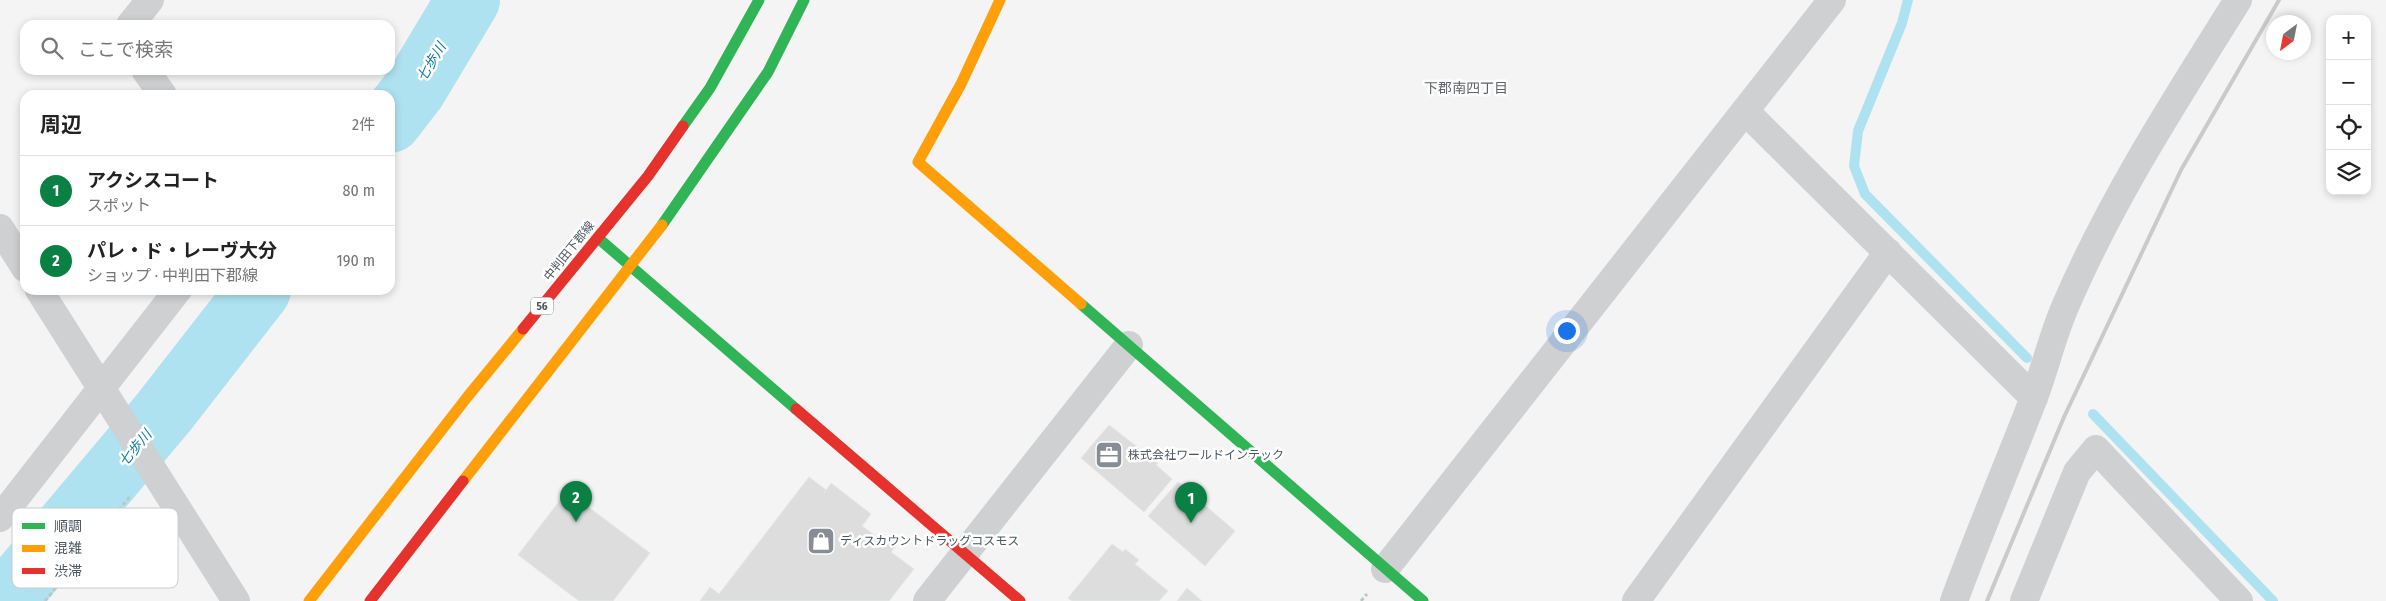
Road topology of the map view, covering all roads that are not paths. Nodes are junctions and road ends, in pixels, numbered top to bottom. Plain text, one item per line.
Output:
1 (150, 0) edge
2 (759, 0) edge
3 (804, 0) edge
4 (1000, 0) edge
5 (1832, 0) edge
6 (2238, 0) edge
7 (134, 20) edge
8 (149, 75) edge
9 (159, 90) edge
10 (1746, 111) junction
11 (0, 228) edge
12 (598, 238) junction
13 (1888, 252) junction
14 (20, 260) edge
15 (632, 266) junction
16 (42, 295) edge
17 (175, 295) edge
18 (1129, 346) junction
19 (106, 397) junction
20 (2034, 398) junction
21 (177, 508) edge
22 (178, 509) edge
23 (0, 518) edge
24 (965, 553) junction
25 (1385, 568) junction
26 (236, 601) edge
27 (309, 601) edge
28 (370, 601) edge
29 (927, 601) edge
30 (1020, 601) edge
31 (1423, 601) edge
32 (1636, 601) edge
33 (1954, 601) edge
34 (2024, 601) edge
35 (2239, 601) edge

1 - 7 street
2 - 12 main road, 中判田下郡線 / 56
3 - 15 main road
4 - 18 main road
5 - 10 street
6 - 20 street
8 - 9 street
10 - 13 street
10 - 25 street
11 - 14 street
12 - 15 main road
12 - 27 main road, 中判田下郡線 / 56
13 - 20 street
13 - 32 street
15 - 24 main road
15 - 28 main road
16 - 19 street
17 - 19 street
18 - 24 street
18 - 25 main road
19 - 21 street
19 - 23 street
20 - 33 street
22 - 26 street
24 - 29 street
24 - 30 main road
25 - 31 main road
34 - 35 street

